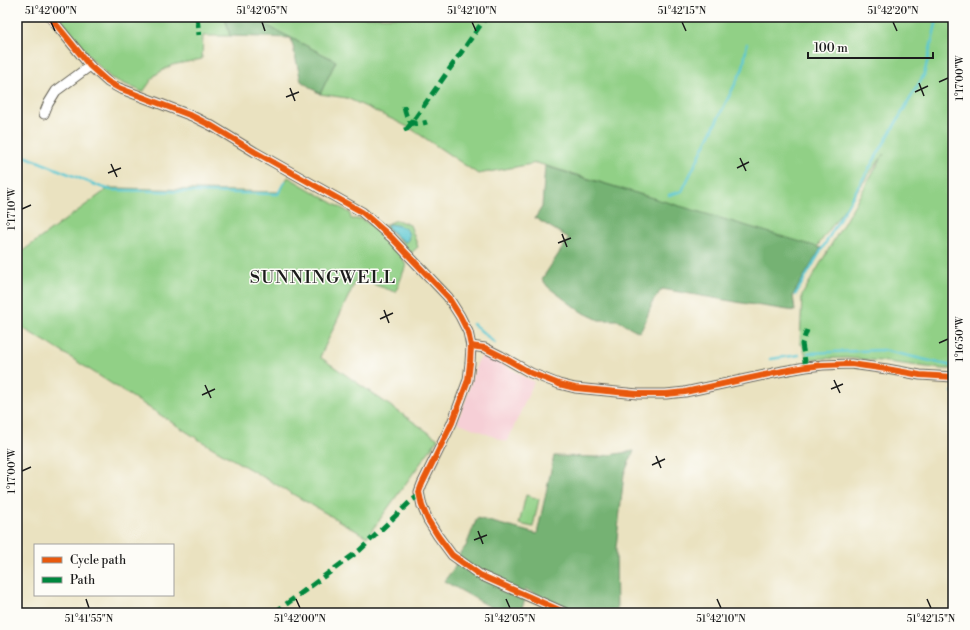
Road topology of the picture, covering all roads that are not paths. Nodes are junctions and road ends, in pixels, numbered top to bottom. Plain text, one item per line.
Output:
1 (50, 17) edge
2 (90, 66) junction
3 (44, 114) dead end
4 (471, 346) junction
5 (953, 377) edge
6 (566, 613) edge

1 - 2 street
2 - 3 street
2 - 4 street
4 - 5 street
4 - 6 street

